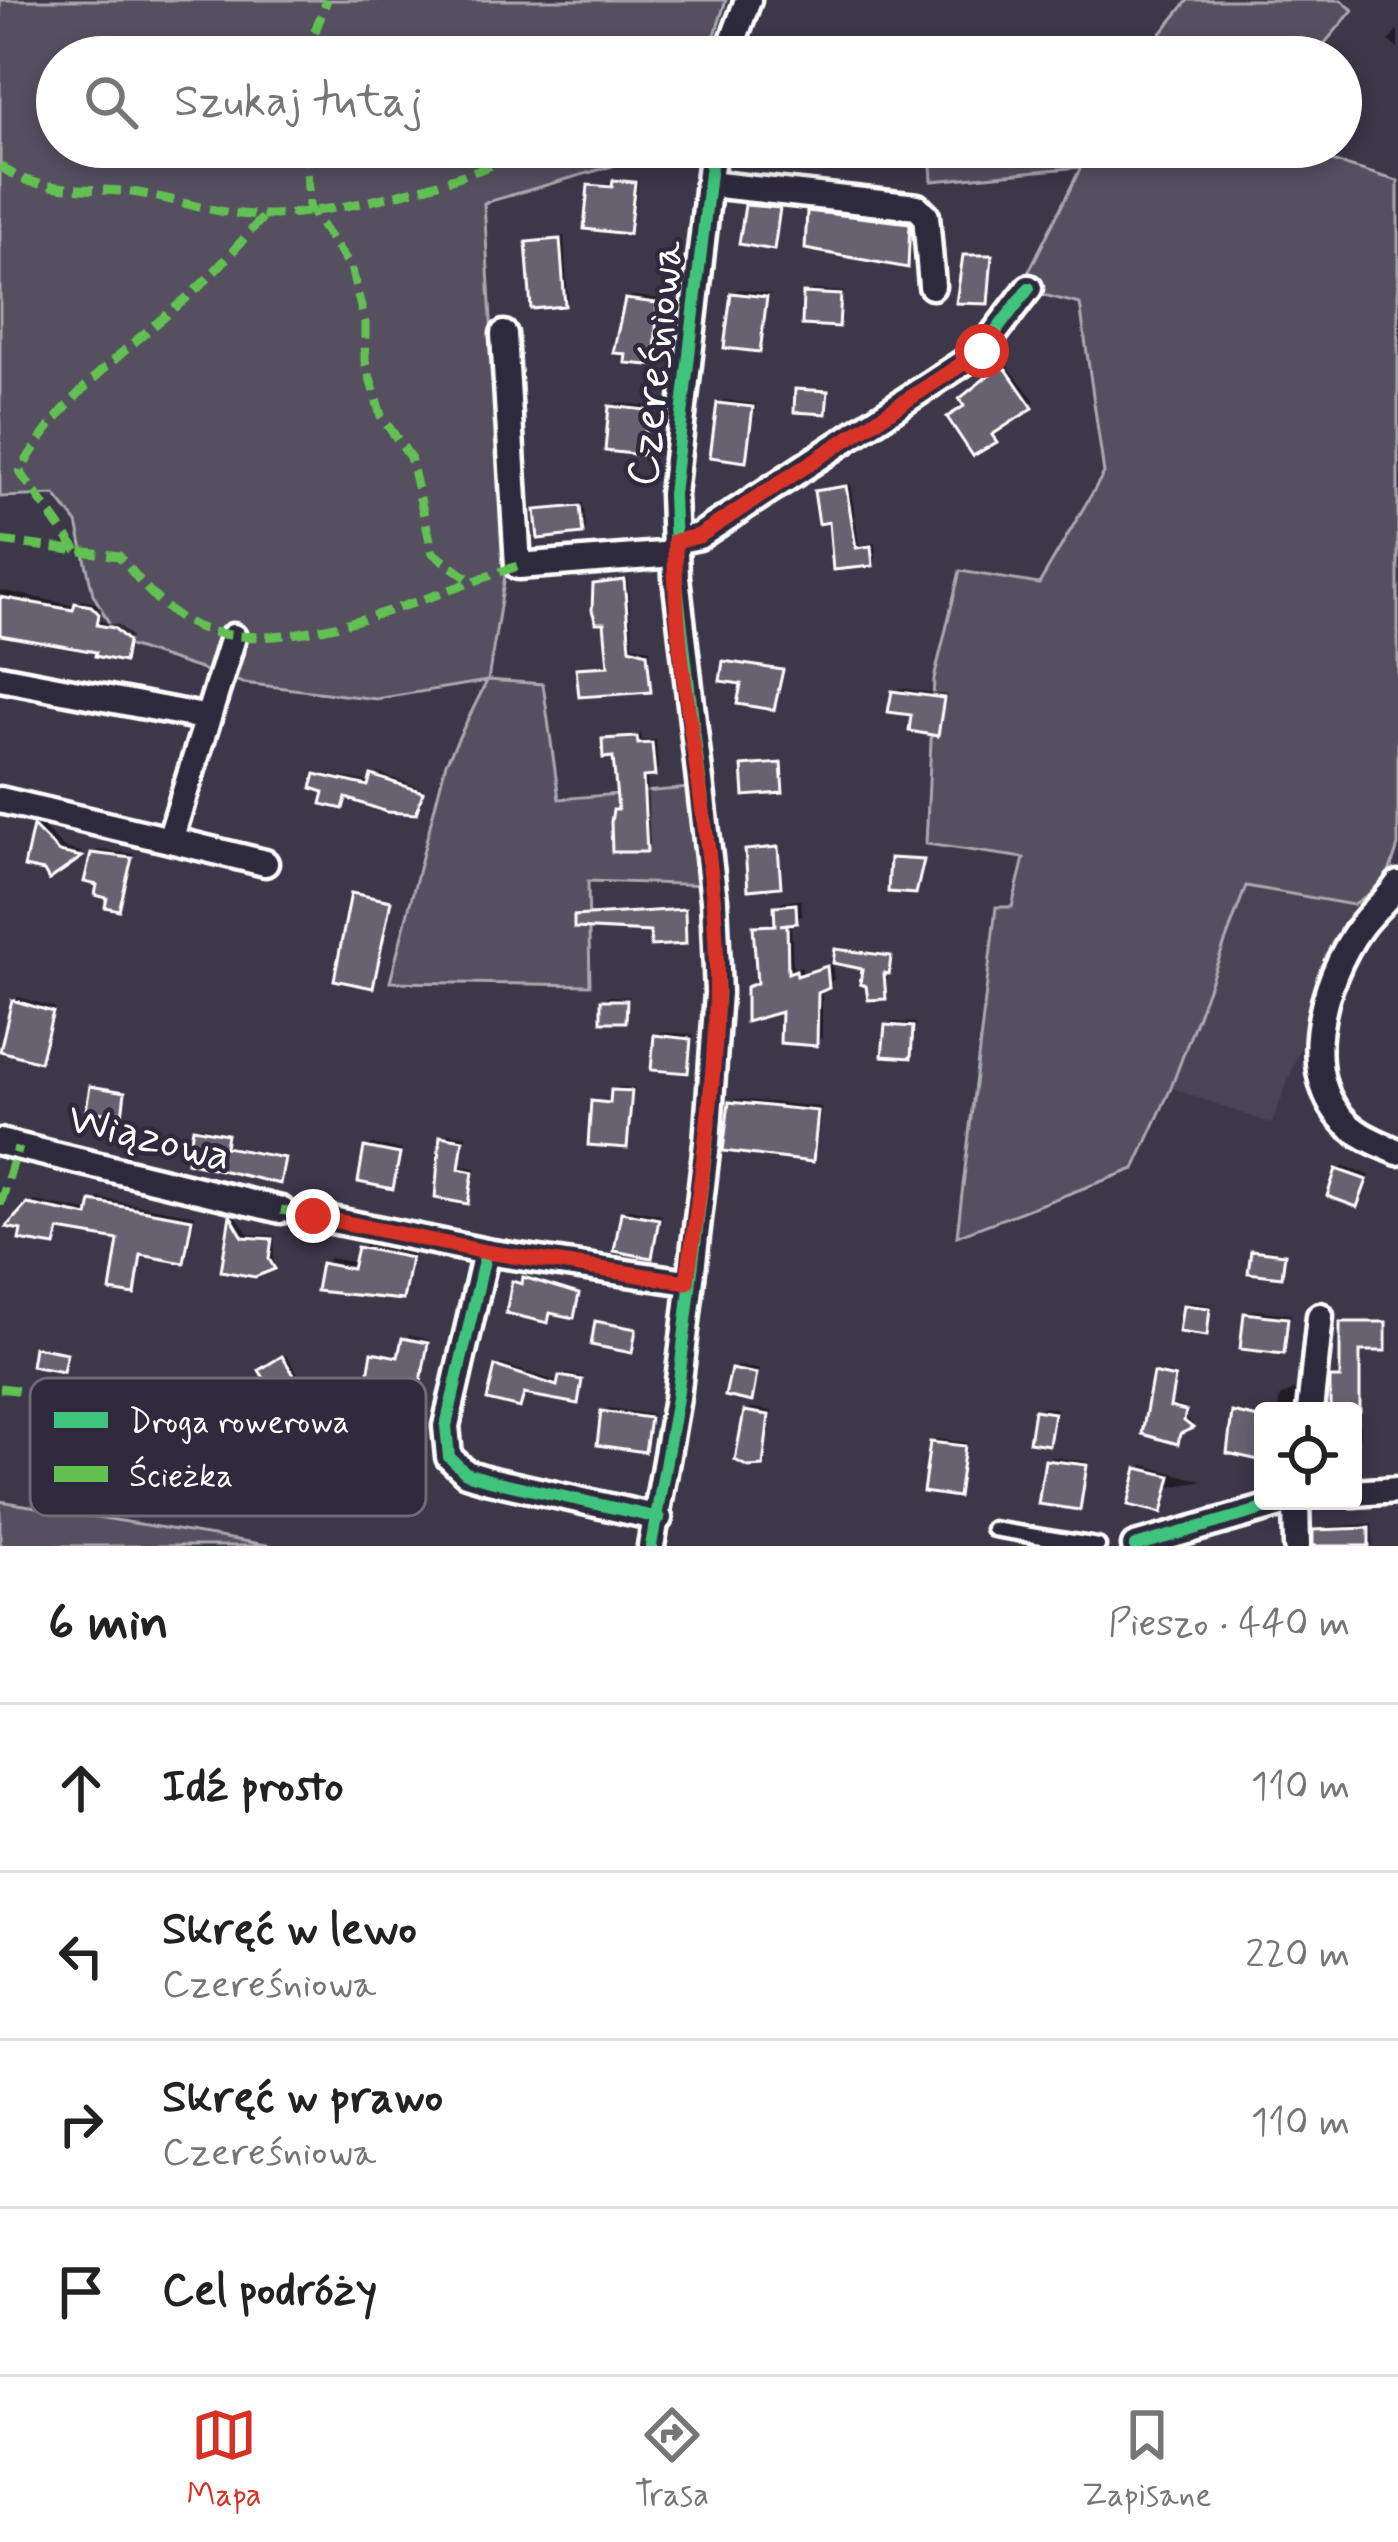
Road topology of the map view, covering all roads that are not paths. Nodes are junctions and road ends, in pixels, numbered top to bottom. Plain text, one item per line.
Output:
1 (748, 0) edge
2 (735, 36) edge
3 (711, 168) edge
4 (709, 184) junction
5 (932, 286) dead end
6 (1029, 288) dead end
7 (504, 334) dead end
8 (675, 547) junction
9 (233, 638) dead end
10 (0, 677) edge
11 (208, 718) junction
12 (0, 800) edge
13 (170, 840) junction
14 (265, 863) dead end
15 (1398, 884) edge
16 (0, 1142) edge
17 (1398, 1152) edge
18 (280, 1210) dead end
19 (313, 1216) dead end
20 (486, 1252) junction
21 (687, 1282) junction
22 (1320, 1316) dead end
23 (1311, 1402) edge
24 (1398, 1490) edge
25 (1362, 1492) edge
26 (1261, 1510) edge
27 (1294, 1510) edge
28 (659, 1518) junction
29 (994, 1529) dead end
30 (651, 1546) edge
31 (1097, 1546) edge
32 (1135, 1546) edge
33 (1297, 1546) edge

1 - 2 street
3 - 4 street, Czereśniowa
4 - 5 street
4 - 8 street, Czereśniowa
6 - 8 street
7 - 8 street
8 - 21 street, Czereśniowa
9 - 11 street
10 - 11 street
11 - 13 street
12 - 13 street
13 - 14 street
15 - 17 street
16 - 18 street, Wiązowa
19 - 20 street
20 - 21 street
20 - 28 street
21 - 28 street, Czereśniowa
22 - 23 street
24 - 25 street
26 - 32 street
27 - 33 street
28 - 30 street, Czereśniowa
29 - 31 lane

